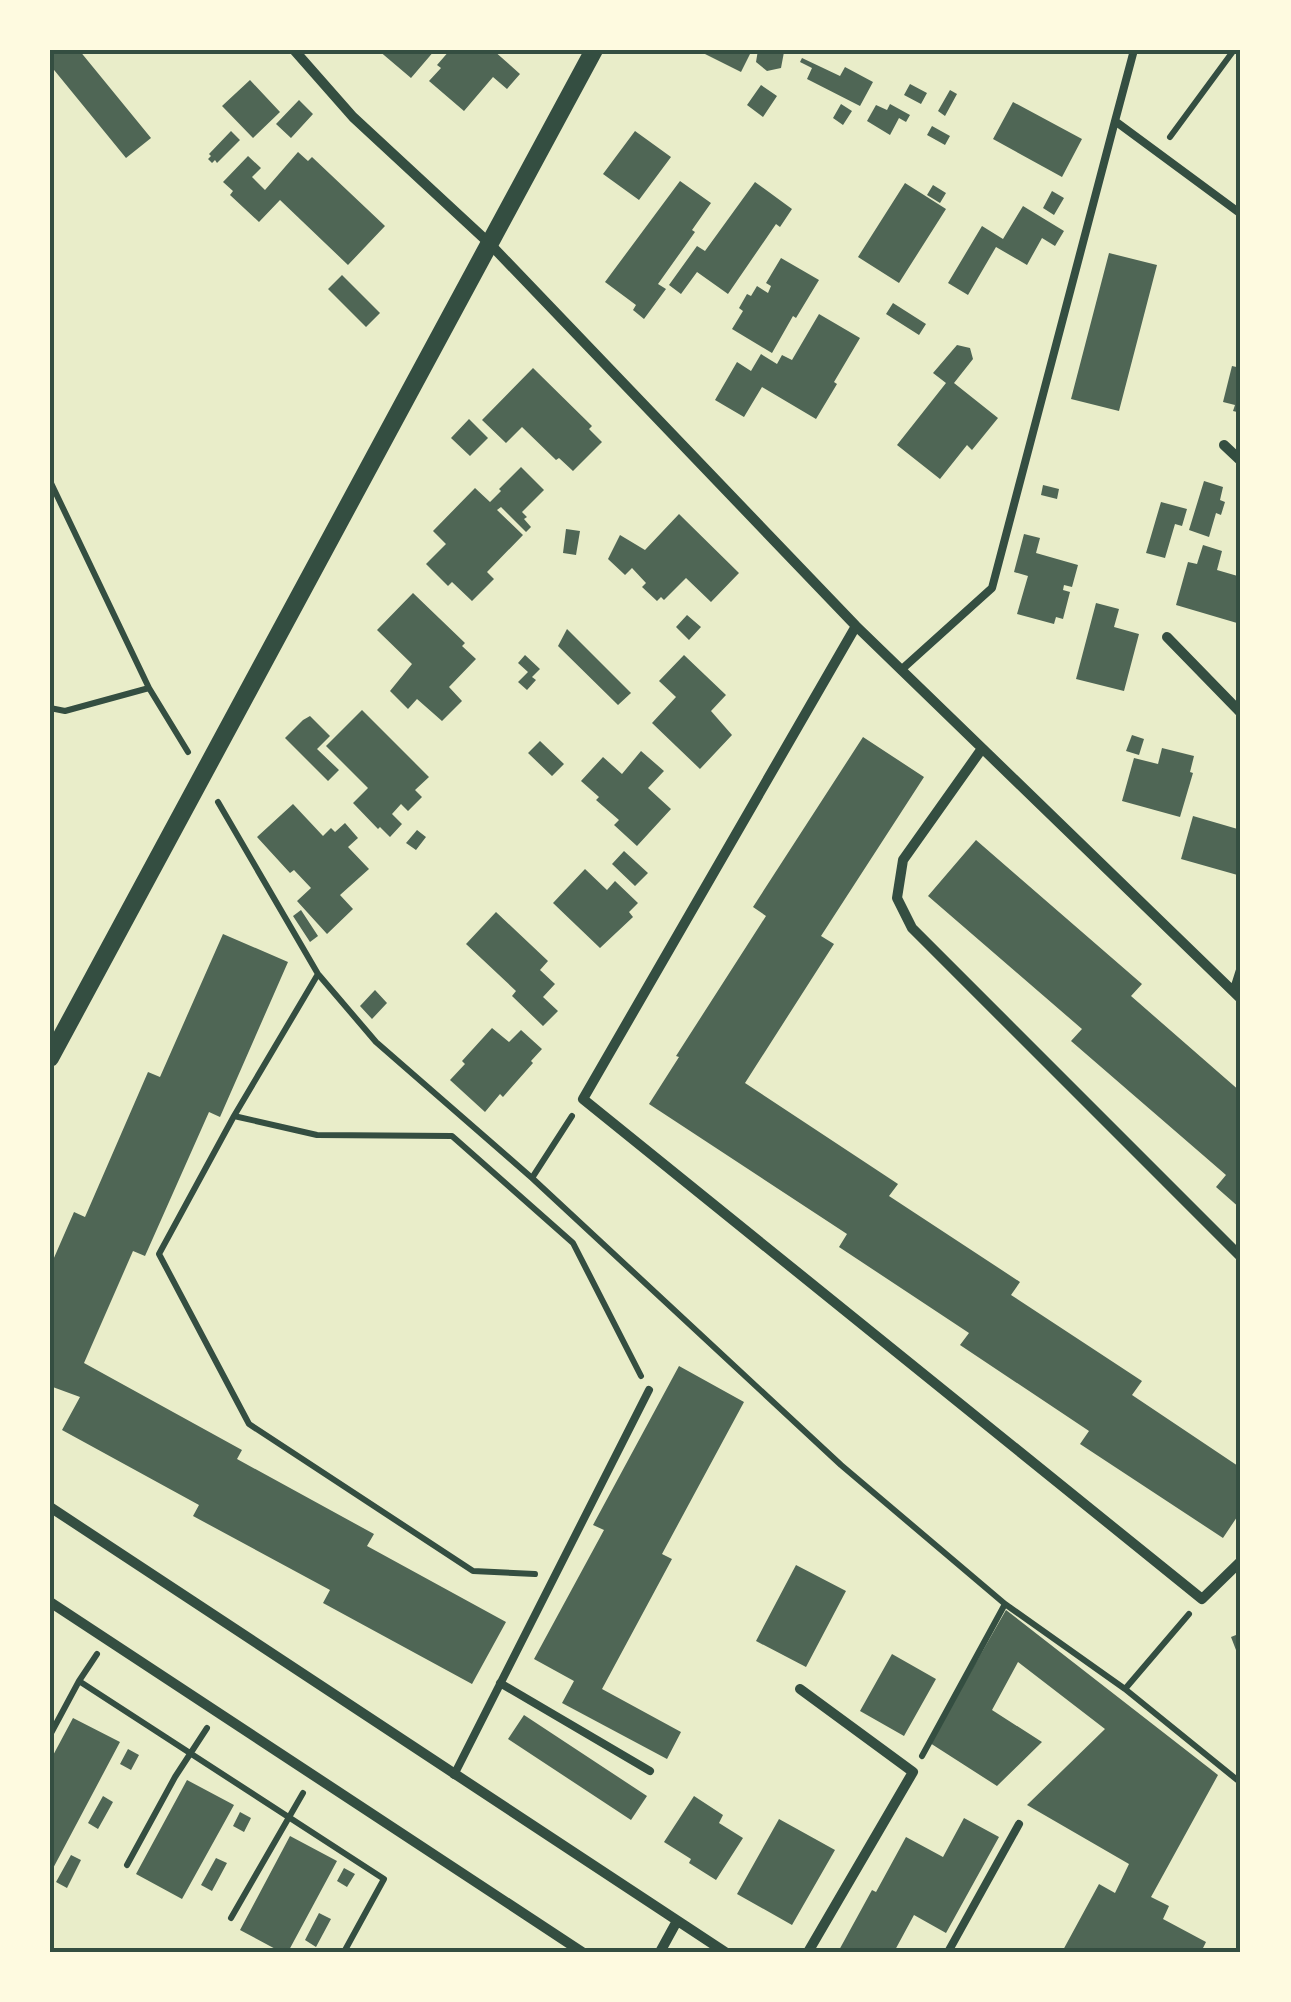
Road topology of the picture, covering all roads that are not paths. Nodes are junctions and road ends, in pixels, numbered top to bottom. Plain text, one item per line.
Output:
1 (294, 50) edge
2 (594, 50) edge
3 (1134, 50) edge
4 (1115, 122) junction
5 (1241, 214) edge
6 (489, 242) junction
7 (1224, 445) dead end
8 (1241, 461) edge
9 (856, 626) junction
10 (1166, 637) dead end
11 (901, 670) junction
12 (1241, 713) edge
13 (982, 750) junction
14 (1241, 970) edge
15 (1238, 995) edge
16 (50, 1058) edge
17 (1241, 1257) edge
18 (648, 1390) road end
19 (50, 1506) edge
20 (1241, 1561) edge
21 (50, 1602) edge
22 (500, 1683) junction
23 (800, 1689) dead end
24 (650, 1771) dead end
25 (454, 1775) junction
26 (1020, 1824) dead end
27 (677, 1921) junction
28 (582, 1952) edge
29 (660, 1952) edge
30 (725, 1952) edge
31 (808, 1952) edge
32 (948, 1952) edge

1 - 6 street
2 - 6 street
3 - 4 lane
4 - 5 lane
4 - 11 lane
6 - 9 street
6 - 16 street
7 - 8 street
9 - 11 street
9 - 20 street
10 - 12 street
11 - 13 street
13 - 15 street
13 - 17 street
14 - 15 street
18 - 22 lane
19 - 25 street
21 - 28 street
22 - 24 lane
22 - 25 lane
23 - 31 street
25 - 27 street
26 - 32 lane
27 - 29 street
27 - 30 street

